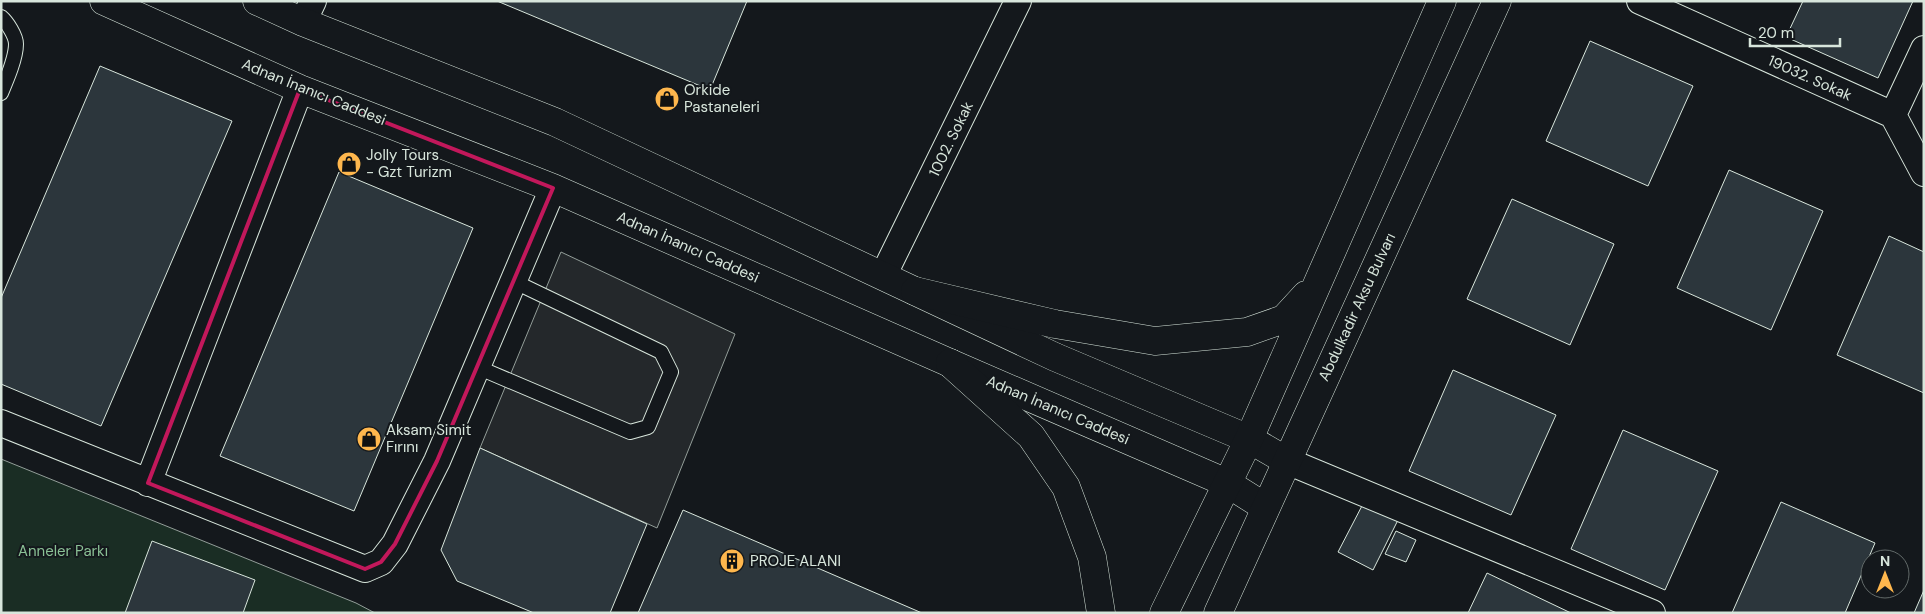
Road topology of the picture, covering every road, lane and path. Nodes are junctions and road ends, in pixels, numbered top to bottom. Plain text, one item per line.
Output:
1 (104, 1) edge
2 (257, 1) edge
3 (1018, 1) edge
4 (1442, 1) edge
5 (1498, 1) edge
6 (1640, 1) edge
7 (308, 12) edge
8 (1, 17) edge
9 (1924, 49) edge
10 (300, 89) junction
11 (1, 93) edge
12 (1893, 115) junction
13 (1924, 173) edge
14 (553, 188) junction
15 (883, 276) junction
16 (513, 281) junction
17 (1318, 281) junction
18 (915, 291) junction
19 (950, 364) junction
20 (477, 367) junction
21 (1, 423) edge
22 (1248, 439) junction
23 (1287, 461) junction
24 (148, 482) junction
25 (1228, 482) junction
26 (1265, 507) junction
27 (1101, 613) edge
28 (1164, 613) edge
29 (1218, 613) edge
30 (1652, 613) edge

1 - 10 main road, Adnan İnanıcı Caddesi
2 - 7 main road
3 - 15 street, 1002. Sokak
4 - 17 main road
5 - 23 main road, Abdulkadir Aksu Bulvarı
6 - 12 street, 19032. Sokak
7 - 15 main road
8 - 11 lane
9 - 12 street
10 - 14 main road, Adnan İnanıcı Caddesi
10 - 24 street
12 - 13 street
14 - 16 street
14 - 19 main road, Adnan İnanıcı Caddesi
15 - 18 main road
16 - 20 street
16 - 20 lane
17 - 18 main road
17 - 22 main road
18 - 22 main road
19 - 25 main road, Adnan İnanıcı Caddesi
19 - 27 main road
20 - 24 street
21 - 24 street
22 - 23 main road
22 - 25 main road
23 - 26 main road, Abdulkadir Aksu Bulvarı
23 - 30 street
25 - 26 main road, Adnan İnanıcı Caddesi
25 - 28 main road
26 - 29 main road, Abdulkadir Aksu Bulvarı

